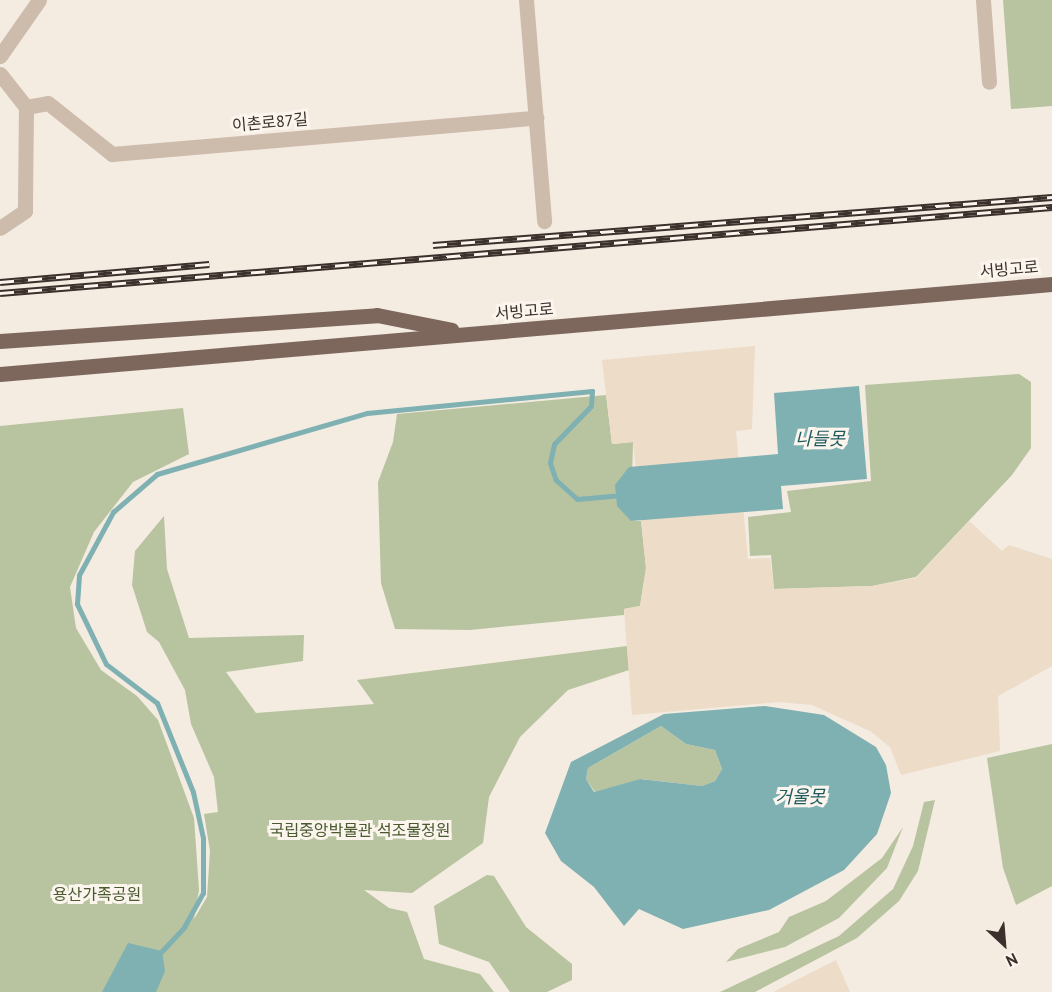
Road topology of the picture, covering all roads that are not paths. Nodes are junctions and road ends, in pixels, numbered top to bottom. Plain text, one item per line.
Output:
1 (39, 0) edge
2 (526, 0) edge
3 (983, 0) edge
4 (0, 56) edge
5 (0, 74) edge
6 (989, 82) dead end
7 (26, 107) junction
8 (536, 118) junction
9 (544, 221) dead end
10 (0, 228) edge
11 (1052, 284) edge
12 (470, 333) junction
13 (0, 341) edge
14 (0, 374) edge

1 - 4 street
2 - 8 street
3 - 6 street
5 - 7 street
7 - 8 street, 이촌로87길
7 - 10 street
8 - 9 street
11 - 12 main road, 서빙고로
12 - 13 main road
12 - 14 main road, 서빙고로

